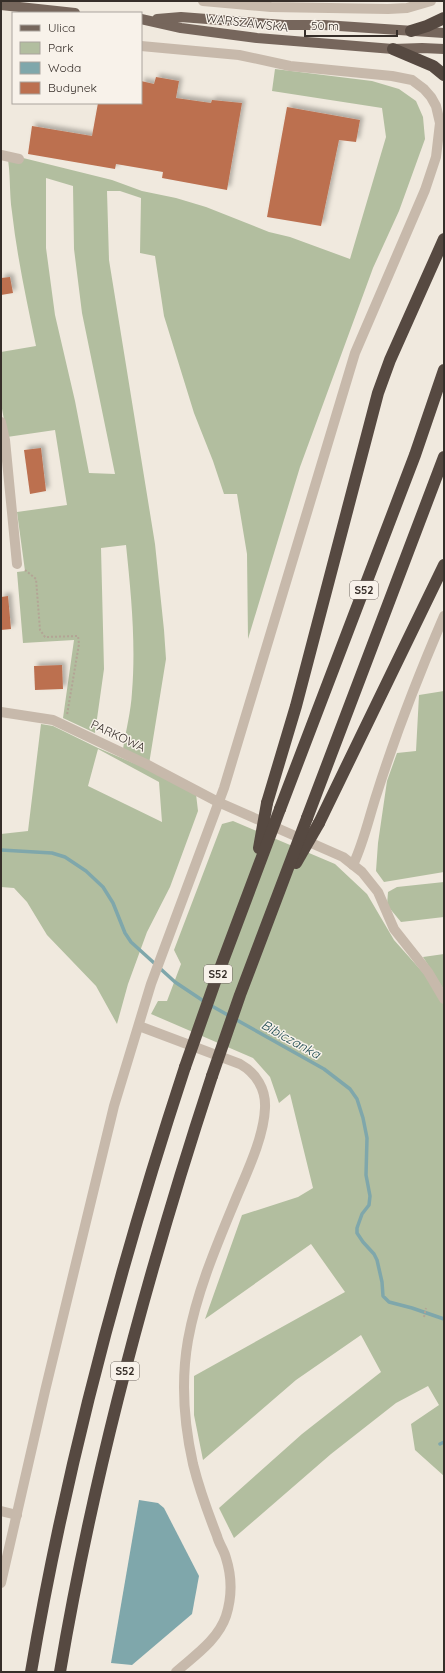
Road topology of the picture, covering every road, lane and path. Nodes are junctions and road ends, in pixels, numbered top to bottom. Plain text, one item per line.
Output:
1 (203, 1) edge
2 (431, 1) edge
3 (1, 5) edge
4 (31, 8) edge
5 (66, 12) edge
6 (444, 18) edge
7 (142, 19) edge
8 (410, 30) junction
9 (444, 33) edge
10 (142, 46) edge
11 (393, 49) junction
12 (444, 49) edge
13 (444, 75) edge
14 (1, 155) edge
15 (19, 159) dead end
16 (444, 239) edge
17 (444, 370) edge
18 (1, 422) edge
19 (444, 457) edge
20 (17, 564) joint
21 (444, 565) edge
22 (444, 616) edge
23 (1, 712) edge
24 (66, 726) junction
25 (218, 802) junction
26 (353, 865) junction
27 (252, 881) junction
28 (278, 895) junction
29 (444, 999) edge
30 (139, 1026) junction
31 (426, 1308) dead end
32 (424, 1317) dead end
33 (1, 1511) edge
34 (17, 1515) junction
35 (1, 1583) edge
36 (31, 1672) edge
37 (60, 1672) edge
38 (176, 1672) edge

1 - 2 street
3 - 4 main road
4 - 5 main road
6 - 8 highway
7 - 8 main road, WARSZAWSKA
7 - 11 main road, WARSZAWSKA
8 - 9 main road, WARSZAWSKA
10 - 25 street
11 - 12 main road, WARSZAWSKA
11 - 13 highway
14 - 15 street
16 - 27 highway, bridge
17 - 27 highway, S52, bridge
18 - 20 street
19 - 28 highway, S52, bridge
20 - 24 path
21 - 28 highway, bridge
22 - 26 street
23 - 24 street, PARKOWA
24 - 25 street, PARKOWA
25 - 26 street, PARKOWA
25 - 30 street
26 - 29 street, PARKOWA
27 - 36 highway, S52, bridge
28 - 37 highway, S52, bridge
30 - 34 street
30 - 38 street
31 - 32 path
33 - 34 street
34 - 35 street

